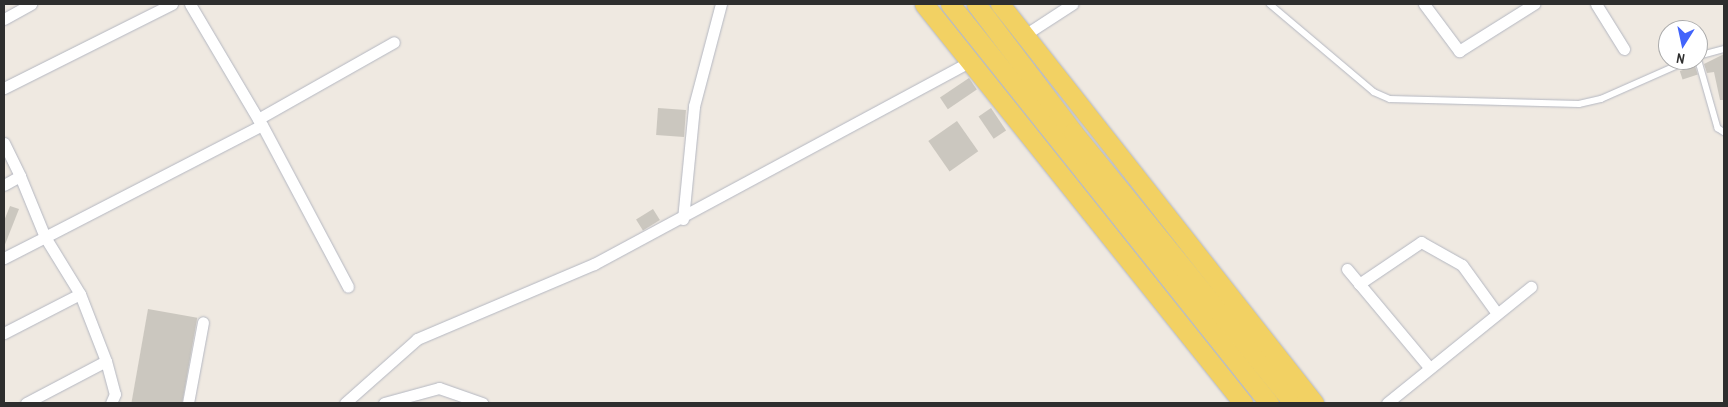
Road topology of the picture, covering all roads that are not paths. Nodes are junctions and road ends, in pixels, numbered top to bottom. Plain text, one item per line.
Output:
1 (31, 4) edge
2 (172, 4) edge
3 (190, 4) edge
4 (721, 4) edge
5 (924, 4) edge
6 (950, 4) edge
7 (976, 4) edge
8 (1000, 4) edge
9 (1072, 4) edge
10 (1270, 4) edge
11 (1424, 4) edge
12 (1534, 4) edge
13 (1596, 4) edge
14 (4, 19) edge
15 (1023, 36) junction
16 (394, 42) dead end
17 (1624, 49) dead end
18 (1724, 49) edge
19 (1708, 54) edge
20 (970, 61) junction
21 (1666, 70) edge
22 (1702, 70) edge
23 (4, 88) edge
24 (260, 122) junction
25 (1724, 132) edge
26 (1068, 138) junction
27 (4, 143) edge
28 (20, 176) junction
29 (4, 185) edge
30 (683, 219) junction
31 (45, 237) junction
32 (4, 258) edge
33 (1347, 269) dead end
34 (1359, 284) junction
35 (348, 287) dead end
36 (1530, 287) dead end
37 (80, 294) junction
38 (1496, 312) junction
39 (203, 322) dead end
40 (4, 333) edge
41 (106, 361) junction
42 (1429, 367) junction
43 (476, 402) edge
44 (26, 403) edge
45 (111, 403) edge
46 (188, 403) edge
47 (345, 403) edge
48 (384, 403) edge
49 (1243, 403) edge
50 (1269, 403) edge
51 (1293, 403) edge
52 (1314, 403) edge
53 (1387, 403) edge

1 - 14 street
2 - 23 street
3 - 24 street
4 - 30 street
5 - 20 main road
6 - 26 main road
7 - 26 main road
8 - 15 main road
9 - 15 street
10 - 21 lane
11 - 12 street
13 - 17 street
15 - 52 main road
16 - 24 street
18 - 19 lane
20 - 30 street
20 - 49 main road
22 - 25 lane
24 - 31 street
24 - 35 street
26 - 50 main road
26 - 51 main road
27 - 28 street
28 - 29 street
28 - 31 street
30 - 47 street
31 - 32 street
31 - 37 street
33 - 34 street
34 - 38 street
34 - 42 street
36 - 38 street
37 - 40 street
37 - 41 street
38 - 42 street
39 - 46 street
41 - 44 street
41 - 45 street
42 - 53 street
43 - 48 street

